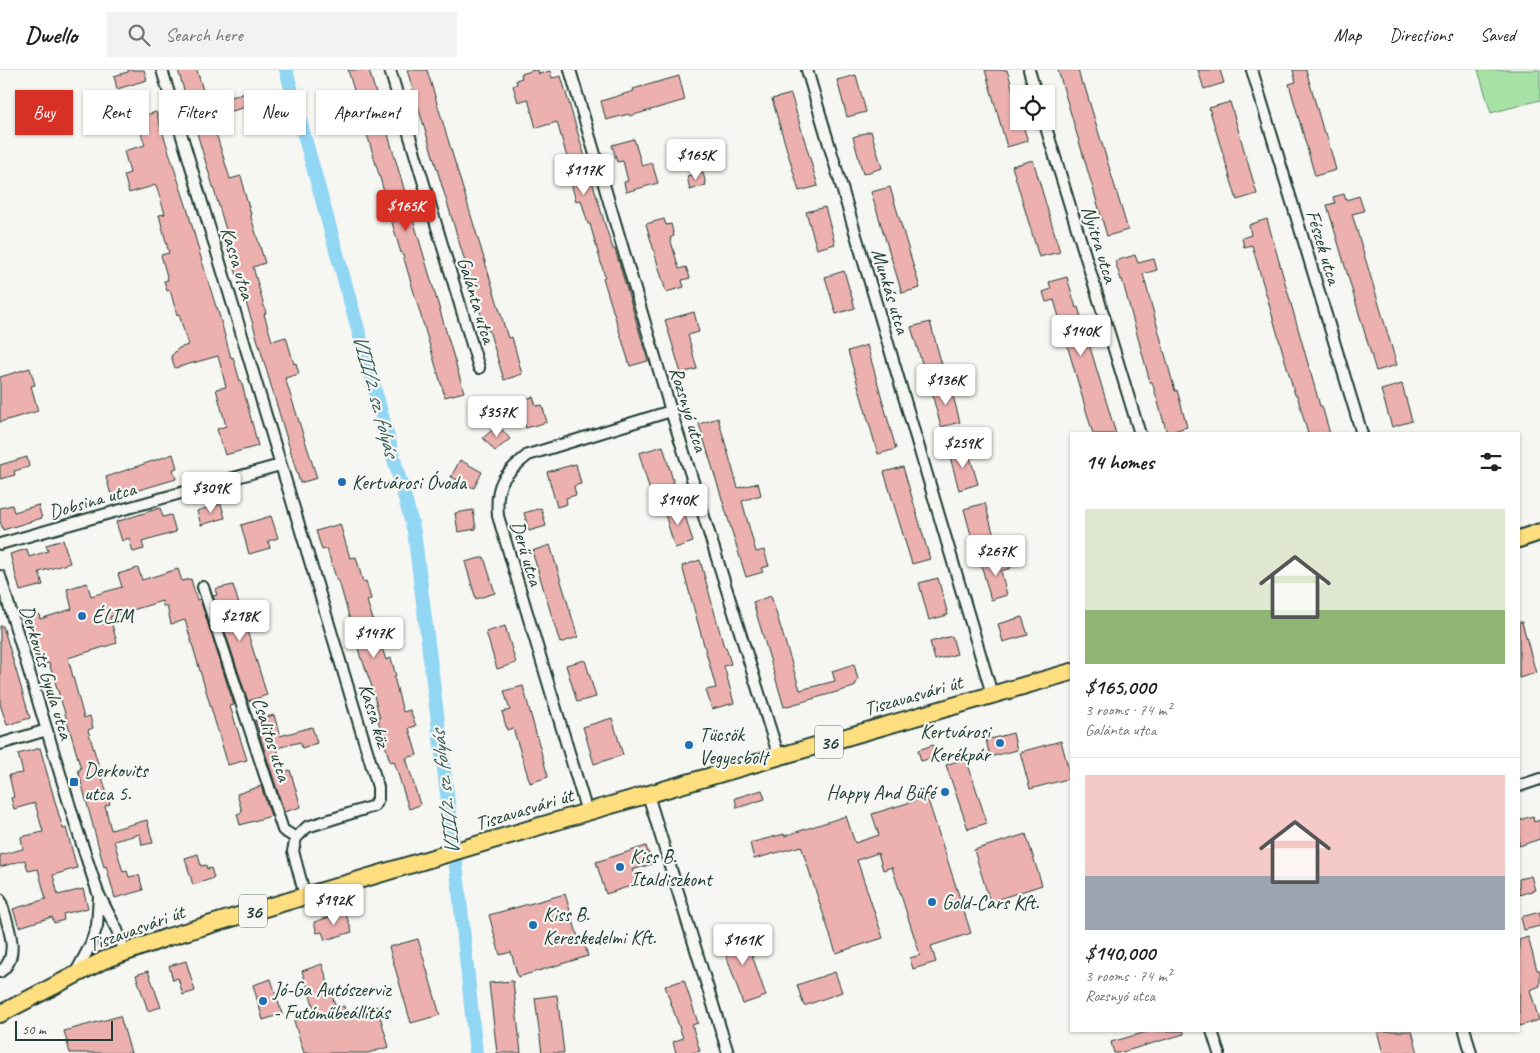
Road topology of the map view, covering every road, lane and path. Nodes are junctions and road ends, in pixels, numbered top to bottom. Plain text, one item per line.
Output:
1 (162, 70) edge
2 (390, 70) edge
3 (570, 70) edge
4 (807, 70) edge
5 (1029, 70) edge
6 (1252, 70) edge
7 (1033, 85) edge
8 (1047, 130) edge
9 (479, 368) dead end
10 (671, 411) junction
11 (1139, 432) edge
12 (1361, 432) edge
13 (280, 465) junction
14 (1540, 532) edge
15 (1520, 539) edge
16 (0, 544) edge
17 (0, 576) edge
18 (203, 587) dead end
19 (1070, 672) edge
20 (992, 694) junction
21 (46, 730) junction
22 (0, 744) edge
23 (779, 757) junction
24 (1540, 779) edge
25 (1520, 786) edge
26 (648, 796) junction
27 (587, 812) junction
28 (296, 838) junction
29 (98, 893) junction
30 (304, 896) junction
31 (0, 899) edge
32 (125, 952) junction
33 (0, 972) edge
34 (75, 974) junction
35 (0, 1014) edge
36 (1212, 1032) edge
37 (1465, 1032) edge
38 (728, 1053) edge
39 (1219, 1053) edge
40 (1471, 1053) edge

1 - 13 street, Kassa utca
2 - 9 street, Galánta utca
3 - 10 street, Rozsnyó utca
4 - 20 street, Munkás utca
5 - 7 street
6 - 12 street, Fészek utca
8 - 11 street, Nyitra utca
10 - 23 street, Rozsnyó utca
10 - 27 street, Derű utca
13 - 16 street, Dobsina utca
13 - 28 street, Kassa köz
14 - 15 main road
17 - 21 street, Derkovits Gyula utca
18 - 28 street, Csalitos utca
19 - 20 main road, Tiszavasvári út / 36
20 - 23 main road, Tiszavasvári út / 36
21 - 22 street
21 - 29 street, Derkovits Gyula utca
23 - 26 main road, Tiszavasvári út / 36
24 - 25 street
26 - 27 main road, Tiszavasvári út / 36
26 - 38 street
27 - 30 main road, Tiszavasvári út / 36
28 - 30 street
29 - 32 street, Derkovits Gyula utca
29 - 34 street, Derkovits Gyula utca
30 - 32 main road, Tiszavasvári út / 36
31 - 33 street
32 - 34 main road, Tiszavasvári út / 36
34 - 35 main road, Tiszavasvári út / 36
36 - 39 street
37 - 40 street

